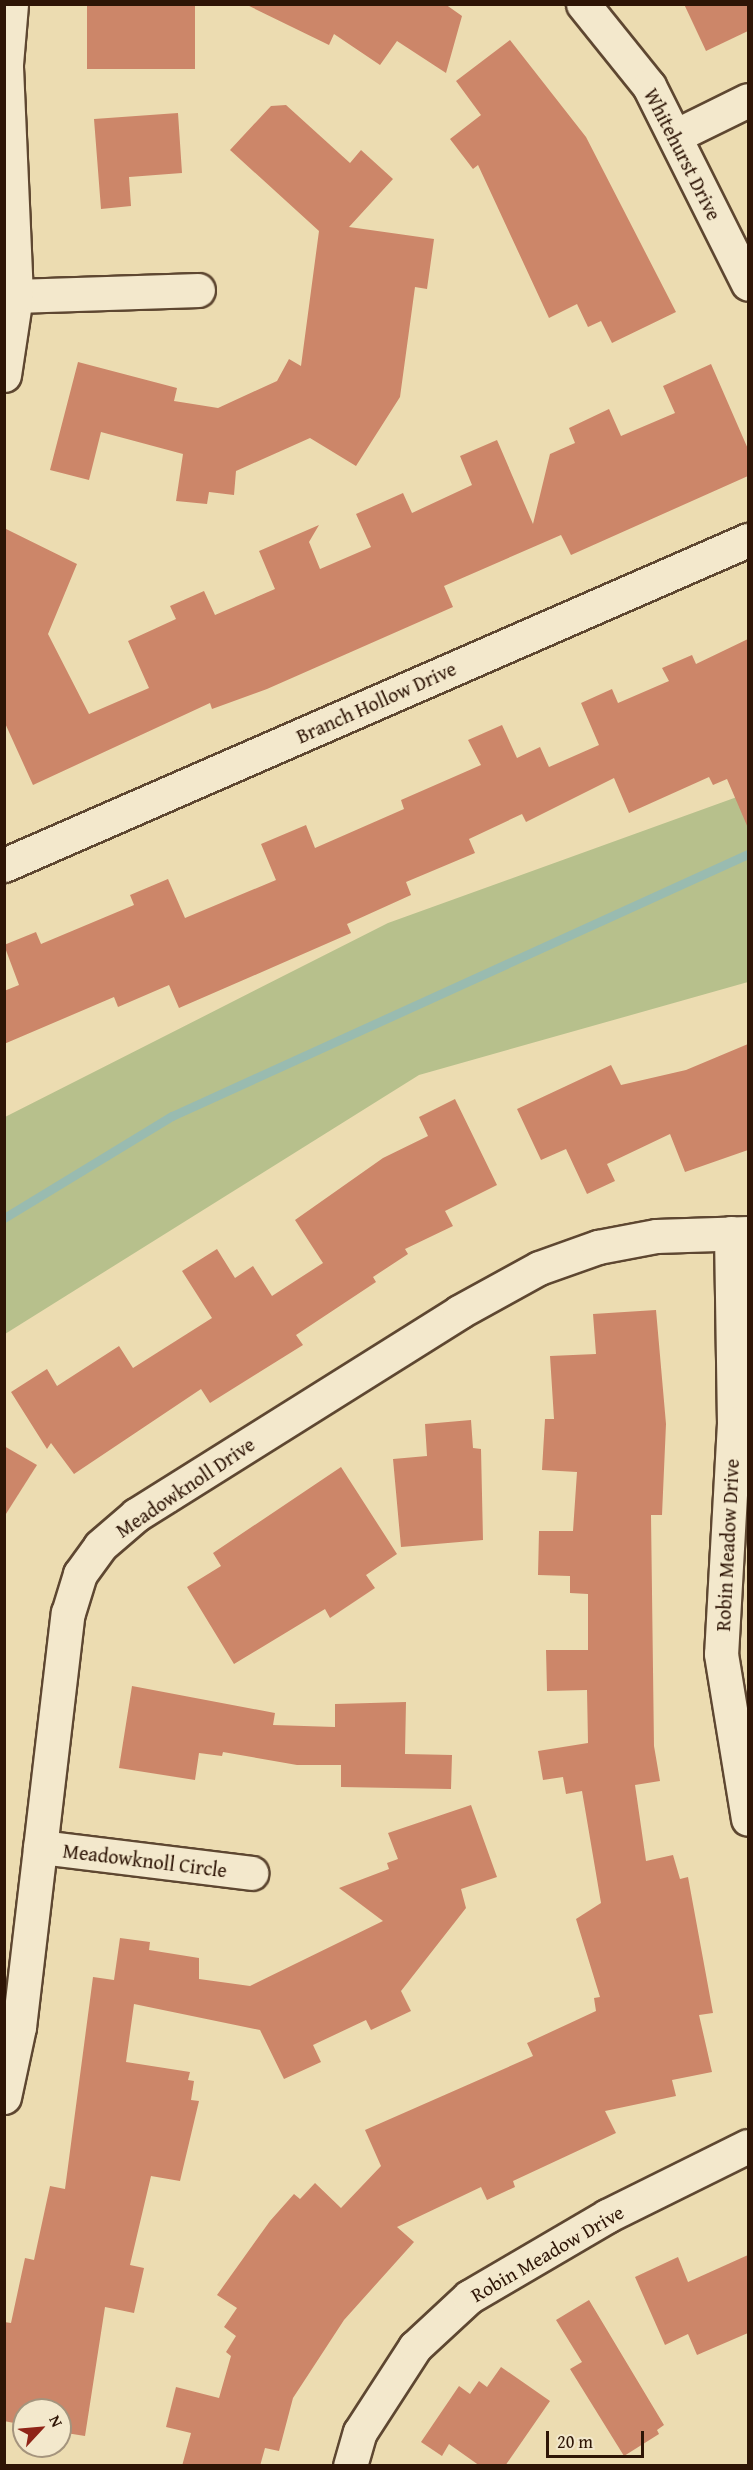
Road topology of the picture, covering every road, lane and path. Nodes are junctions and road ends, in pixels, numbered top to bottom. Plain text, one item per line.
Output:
1 (11, 4) edge
2 (583, 4) edge
3 (748, 100) edge
4 (677, 135) junction
5 (748, 284) edge
6 (198, 290) dead end
7 (16, 296) junction
8 (4, 375) edge
9 (748, 540) edge
10 (4, 865) edge
11 (740, 1233) edge
12 (748, 1819) edge
13 (40, 1847) junction
14 (251, 1873) dead end
15 (4, 2097) edge
16 (748, 2146) edge
17 (350, 2466) edge

1 - 7 street
2 - 4 street, Whitehurst Drive
3 - 4 street
4 - 5 street, Whitehurst Drive
6 - 7 street
7 - 8 street
9 - 10 street, Branch Hollow Drive
11 - 12 street, Robin Meadow Drive
11 - 13 street, Meadowknoll Drive
13 - 14 street, Meadowknoll Circle
13 - 15 street, Meadowknoll Drive
16 - 17 street, Robin Meadow Drive

